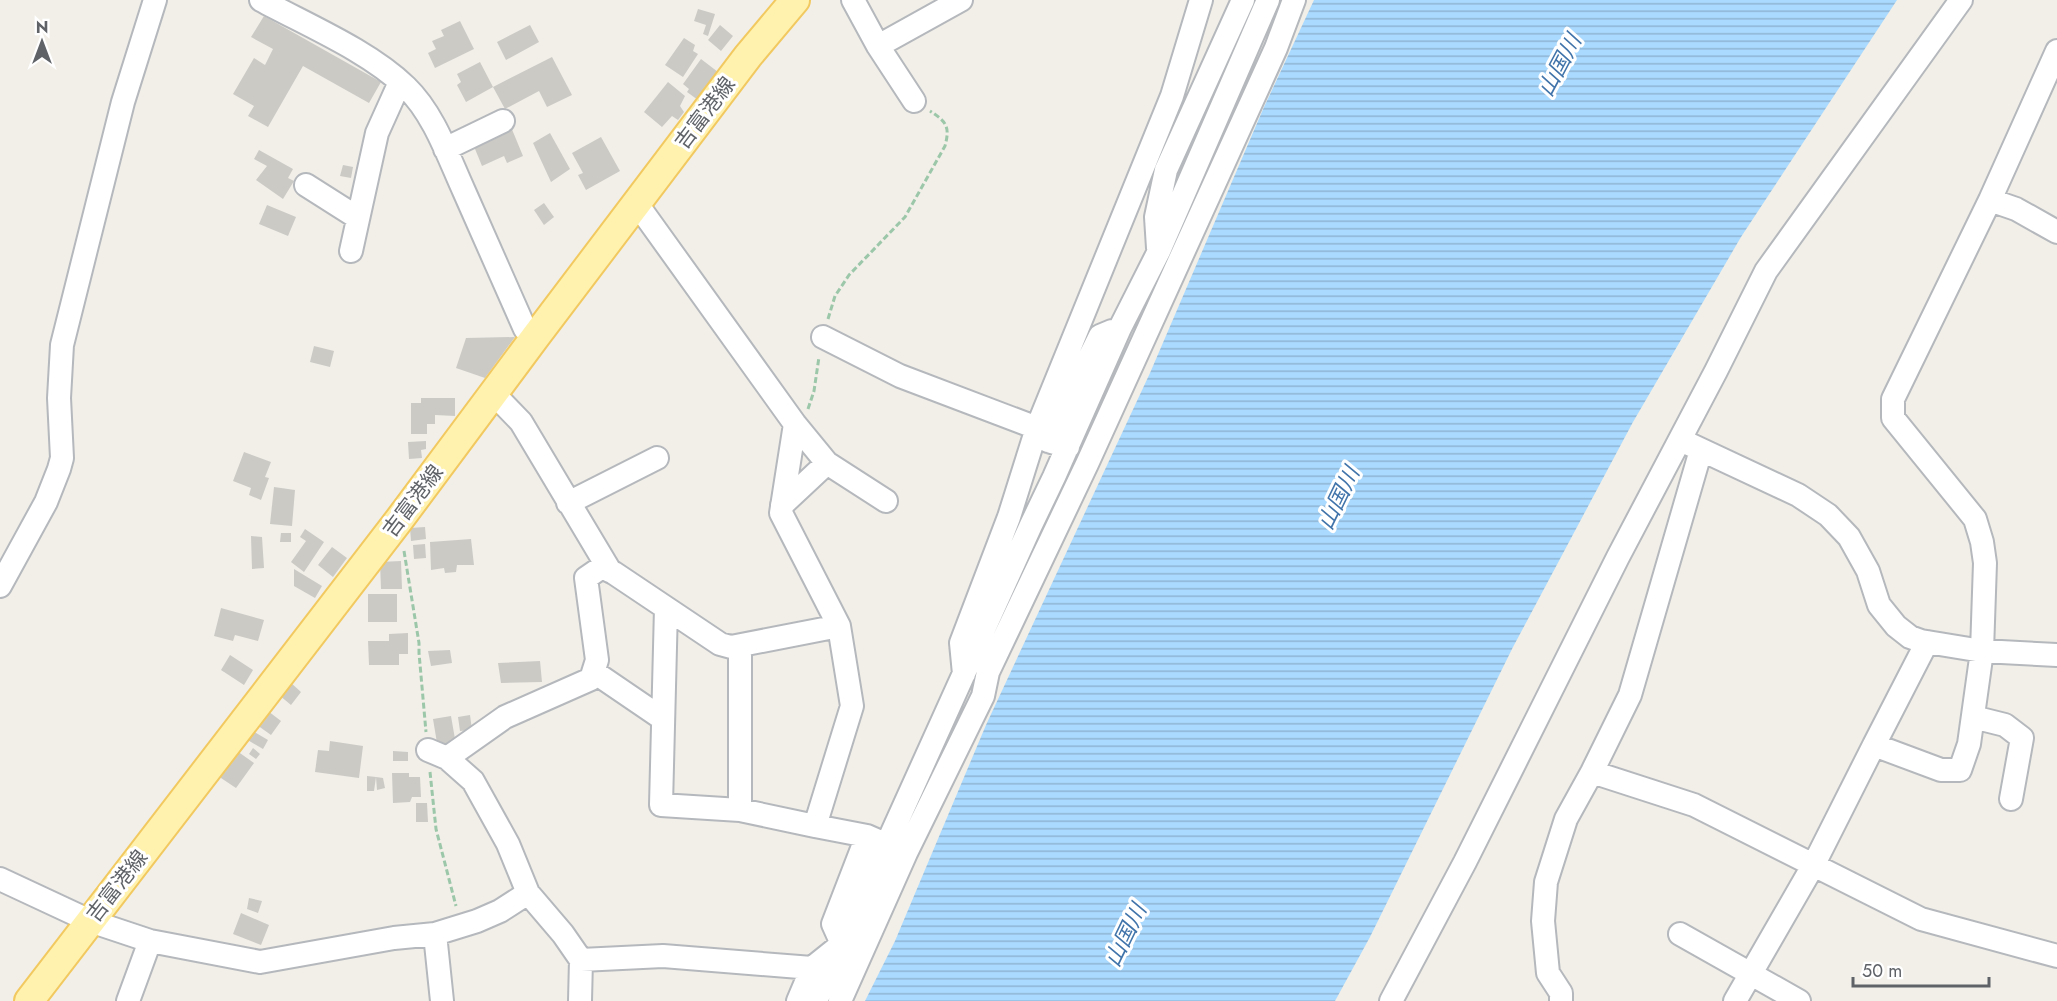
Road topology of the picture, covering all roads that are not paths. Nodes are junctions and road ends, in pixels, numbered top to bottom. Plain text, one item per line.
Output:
1 (155, 0) edge
2 (261, 0) edge
3 (795, 0) edge
4 (854, 0) edge
5 (961, 0) edge
6 (1201, 0) edge
7 (1268, 0) edge
8 (1294, 0) edge
9 (1961, 0) edge
10 (1239, 8) edge
11 (1258, 23) junction
12 (878, 46) junction
13 (2057, 51) edge
14 (400, 82) junction
15 (914, 101) road end
16 (503, 121) dead end
17 (1161, 122) junction
18 (1183, 129) junction
19 (1208, 138) junction
20 (445, 149) junction
21 (306, 185) dead end
22 (1197, 185) junction
23 (1990, 200) junction
24 (637, 204) junction
25 (358, 218) junction
26 (2057, 232) edge
27 (351, 251) dead end
28 (1159, 251) junction
29 (1120, 328) junction
30 (536, 336) junction
31 (823, 337) road end
32 (1139, 347) junction
33 (493, 393) junction
34 (795, 424) junction
35 (1679, 439) junction
36 (1062, 449) junction
37 (1701, 450) junction
38 (657, 458) dead end
39 (828, 463) junction
40 (886, 501) dead end
41 (568, 503) junction
42 (782, 504) junction
43 (610, 571) junction
44 (0, 586) edge
45 (666, 608) junction
46 (839, 626) junction
47 (1927, 642) junction
48 (740, 646) junction
49 (1982, 651) junction
50 (2057, 655) edge
51 (594, 672) junction
52 (964, 674) junction
53 (1973, 717) junction
54 (663, 719) junction
55 (1874, 745) junction
56 (1592, 772) junction
57 (934, 796) junction
58 (2011, 799) dead end
59 (740, 810) junction
60 (814, 826) junction
61 (867, 836) junction
62 (897, 849) junction
63 (1814, 864) junction
64 (0, 879) edge
65 (528, 893) junction
66 (90, 921) junction
67 (435, 933) junction
68 (1680, 934) dead end
69 (150, 941) junction
70 (852, 948) junction
71 (2057, 956) edge
72 (581, 960) junction
73 (812, 968) junction
74 (1751, 974) junction
75 (29, 1001) edge
76 (128, 1001) edge
77 (442, 1001) edge
78 (580, 1001) edge
79 (798, 1001) edge
80 (816, 1001) edge
81 (840, 1001) edge
82 (1391, 1001) edge
83 (1561, 1001) edge
84 (1736, 1001) edge
85 (1799, 1001) edge

1 - 44 street
2 - 14 street
3 - 24 main road, 吉富港線
4 - 12 street
5 - 12 street
6 - 17 street
7 - 11 street
8 - 22 street
9 - 35 street
10 - 11 street
10 - 18 street
11 - 19 street
12 - 15 street
13 - 23 street
14 - 20 street
14 - 25 street
16 - 20 street
17 - 18 street
17 - 36 street
18 - 19 street
18 - 28 street
19 - 22 street
20 - 30 street
21 - 25 street
22 - 28 street
22 - 32 street
23 - 26 street
23 - 49 street
24 - 30 main road, 吉富港線
24 - 34 street
25 - 27 street
28 - 29 street
29 - 32 street
29 - 36 street
30 - 33 main road, 吉富港線
31 - 36 street
32 - 36 street
33 - 41 street
33 - 66 main road, 吉富港線
34 - 39 street
34 - 42 street
35 - 37 street
35 - 82 street
36 - 52 street
36 - 52 street
36 - 57 street
37 - 47 street
37 - 56 street
38 - 41 street
39 - 40 street
39 - 42 street
41 - 43 street
42 - 46 street
43 - 45 street
43 - 51 street
45 - 48 street
45 - 54 street
46 - 48 street
46 - 60 street
47 - 49 street
47 - 55 street
48 - 59 street
49 - 50 street
49 - 53 street
51 - 54 street
51 - 65 street
52 - 57 street
52 - 62 street
53 - 55 street
53 - 58 street
54 - 59 street
55 - 63 street
56 - 63 street
56 - 83 street
57 - 62 street
59 - 60 street
60 - 61 street
61 - 62 street
61 - 70 street
62 - 70 street
63 - 71 street
63 - 74 street
64 - 66 street
65 - 67 street
65 - 72 street
66 - 69 street
66 - 75 main road, 吉富港線
67 - 69 street
67 - 77 street
68 - 74 street
69 - 76 street
70 - 73 street
70 - 80 street
70 - 81 street
72 - 73 street
72 - 78 street
73 - 79 street
74 - 84 street
74 - 85 street

